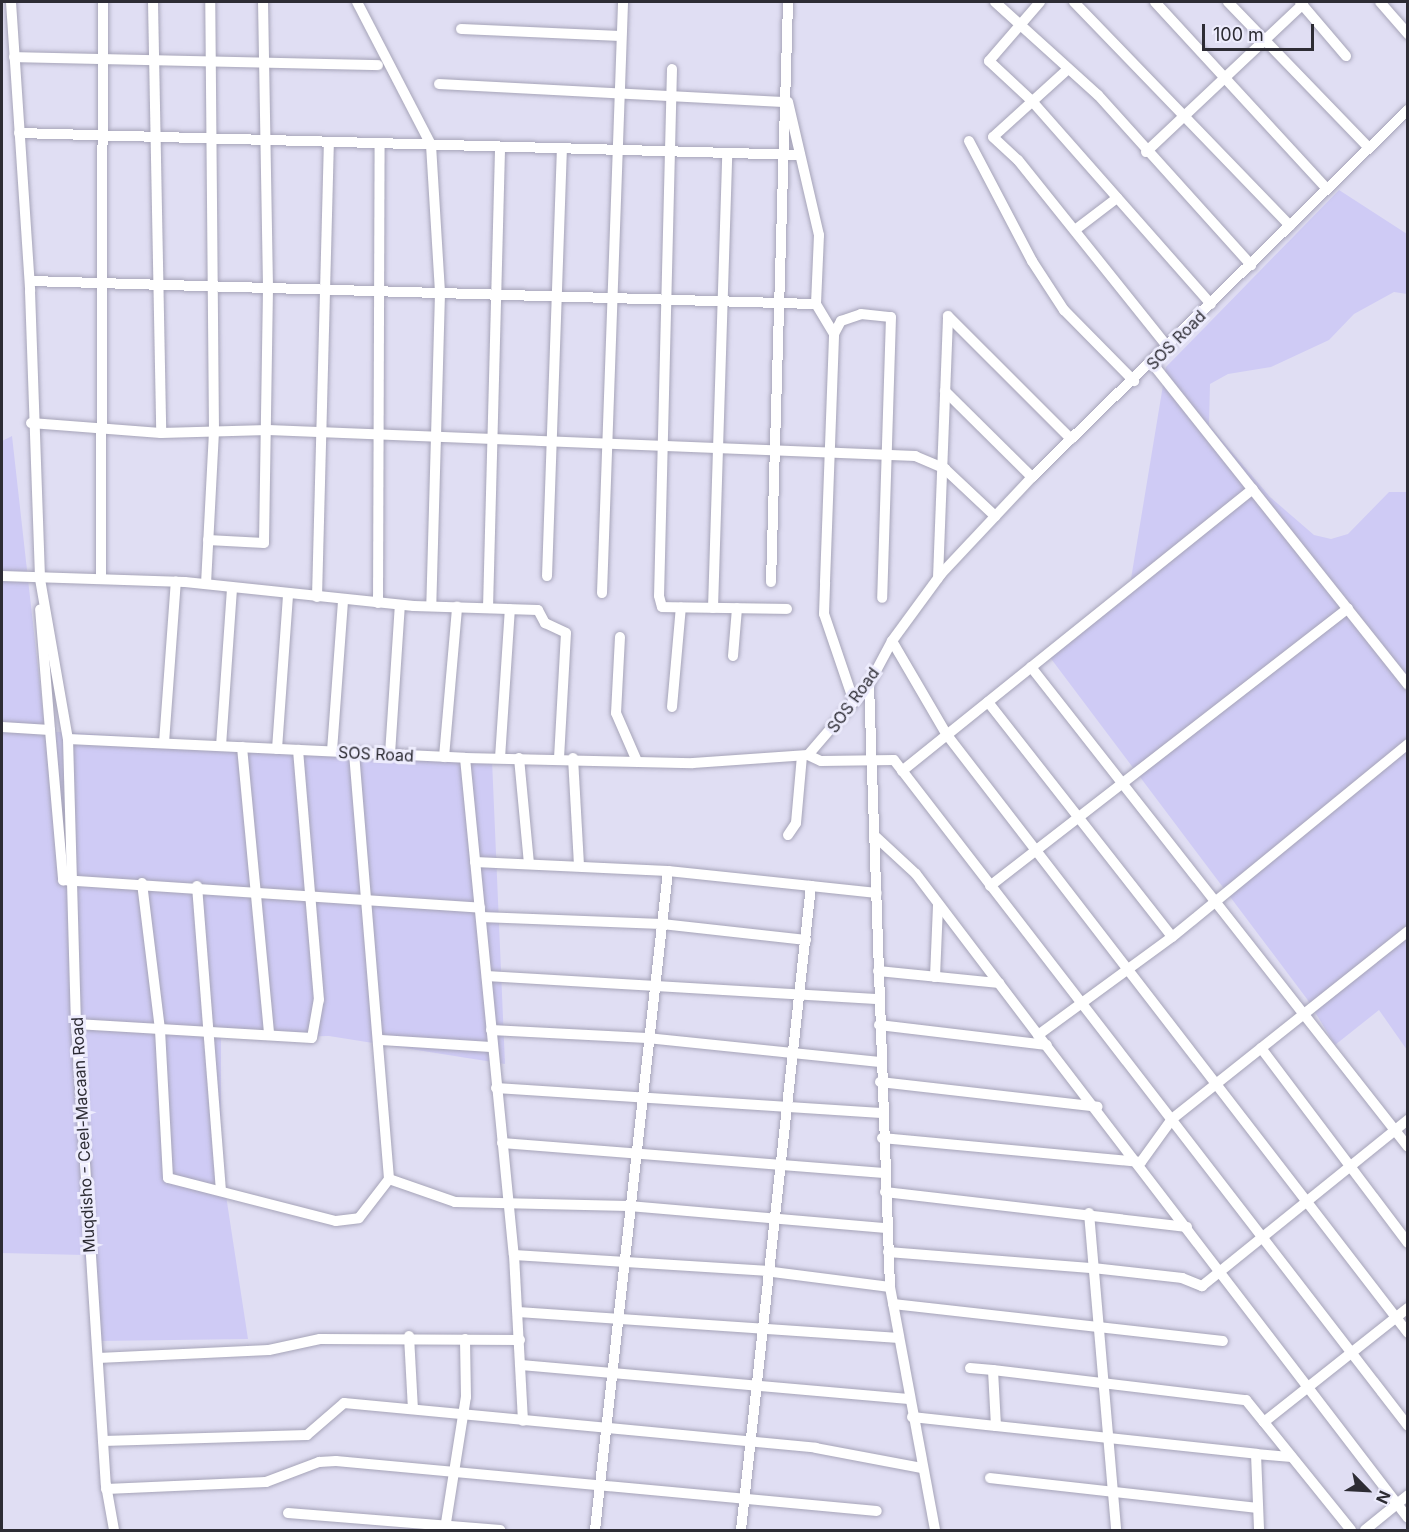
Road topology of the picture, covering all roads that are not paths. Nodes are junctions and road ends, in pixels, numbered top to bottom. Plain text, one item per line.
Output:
1 (11, 2) edge
2 (103, 2) edge
3 (153, 2) edge
4 (210, 2) edge
5 (263, 2) edge
6 (357, 2) edge
7 (623, 2) edge
8 (788, 2) edge
9 (995, 2) edge
10 (1040, 2) edge
11 (1074, 2) edge
12 (1155, 2) edge
13 (1228, 2) edge
14 (1380, 2) edge
15 (1301, 3) edge
16 (1019, 26) junction
17 (461, 29) dead end
18 (1407, 34) edge
19 (621, 36) junction
20 (1263, 41) junction
21 (1346, 56) dead end
22 (14, 57) junction
23 (103, 59) junction
24 (154, 60) junction
25 (211, 61) junction
26 (265, 62) junction
27 (378, 65) dead end
28 (672, 69) dead end
29 (1068, 69) junction
30 (1224, 78) junction
31 (439, 84) dead end
32 (617, 93) junction
33 (671, 96) junction
34 (1031, 100) junction
35 (788, 102) junction
36 (1407, 110) edge
37 (1184, 116) junction
38 (19, 133) junction
39 (102, 135) junction
40 (156, 137) junction
41 (212, 139) junction
42 (268, 140) junction
43 (969, 141) dead end
44 (329, 142) junction
45 (380, 143) junction
46 (431, 145) junction
47 (500, 147) junction
48 (561, 148) junction
49 (1369, 148) junction
50 (614, 150) junction
51 (670, 152) junction
52 (1146, 152) junction
53 (727, 153) junction
54 (785, 155) junction
55 (800, 155) junction
56 (1327, 189) junction
57 (1117, 198) junction
58 (1290, 226) junction
59 (1075, 230) junction
60 (1251, 265) junction
61 (30, 280) junction
62 (101, 283) junction
63 (158, 284) junction
64 (213, 286) junction
65 (268, 287) junction
66 (326, 289) junction
67 (379, 291) junction
68 (440, 293) junction
69 (497, 294) junction
70 (612, 298) junction
71 (666, 299) junction
72 (722, 301) junction
73 (779, 303) junction
74 (816, 304) junction
75 (1211, 304) junction
76 (834, 334) junction
77 (1168, 347) junction
78 (1152, 363) junction
79 (1134, 381) junction
80 (945, 391) junction
81 (31, 423) junction
82 (100, 428) junction
83 (268, 430) junction
84 (214, 431) junction
85 (325, 432) junction
86 (161, 433) junction
87 (380, 435) junction
88 (437, 437) junction
89 (494, 439) junction
90 (1071, 439) junction
91 (607, 443) junction
92 (663, 446) junction
93 (718, 447) junction
94 (774, 450) junction
95 (830, 452) junction
96 (885, 454) junction
97 (942, 468) junction
98 (1032, 477) junction
99 (1253, 489) junction
100 (995, 516) junction
101 (208, 540) junction
102 (2, 576) edge
103 (547, 576) dead end
104 (938, 578) junction
105 (40, 579) junction
106 (101, 579) junction
107 (176, 581) junction
108 (771, 582) dead end
109 (206, 584) junction
110 (232, 587) junction
111 (602, 593) dead end
112 (288, 594) junction
113 (317, 597) junction
114 (882, 598) dead end
115 (343, 600) junction
116 (378, 603) junction
117 (400, 605) junction
118 (431, 606) junction
119 (457, 607) junction
120 (681, 607) junction
121 (488, 608) junction
122 (713, 608) junction
123 (737, 608) junction
124 (1348, 608) junction
125 (510, 609) junction
126 (787, 609) dead end
127 (620, 638) dead end
128 (892, 641) junction
129 (733, 656) dead end
130 (1031, 667) junction
131 (869, 684) junction
132 (1407, 685) edge
133 (854, 702) junction
134 (988, 702) junction
135 (672, 707) dead end
136 (2, 727) edge
137 (50, 730) junction
138 (947, 735) junction
139 (68, 739) junction
140 (165, 743) junction
141 (1407, 744) edge
142 (221, 746) junction
143 (242, 747) junction
144 (277, 749) junction
145 (298, 750) junction
146 (332, 752) junction
147 (354, 753) junction
148 (390, 754) junction
149 (805, 755) junction
150 (444, 757) junction
151 (465, 758) junction
152 (500, 758) junction
153 (519, 758) junction
154 (559, 758) junction
155 (573, 758) junction
156 (636, 759) junction
157 (875, 759) junction
158 (902, 771) junction
159 (1122, 784) junction
160 (1078, 818) junction
161 (788, 835) dead end
162 (876, 837) junction
163 (1035, 852) junction
164 (475, 862) junction
165 (529, 864) junction
166 (579, 865) junction
167 (668, 871) junction
168 (75, 881) junction
169 (142, 883) junction
170 (197, 886) junction
171 (811, 886) junction
172 (990, 886) junction
173 (255, 891) junction
174 (877, 893) junction
175 (311, 894) junction
176 (366, 899) junction
177 (1214, 902) junction
178 (938, 904) junction
179 (480, 913) junction
180 (662, 924) junction
181 (1407, 930) edge
182 (1172, 937) junction
183 (806, 940) junction
184 (1129, 970) junction
185 (878, 971) junction
186 (487, 976) junction
187 (935, 977) junction
188 (655, 983) junction
189 (999, 983) junction
190 (800, 993) junction
191 (879, 999) junction
192 (1082, 1005) junction
193 (1302, 1015) junction
194 (75, 1024) junction
195 (879, 1025) junction
196 (160, 1030) junction
197 (491, 1030) junction
198 (269, 1032) junction
199 (212, 1034) junction
200 (1038, 1035) junction
201 (647, 1038) junction
202 (381, 1041) junction
203 (1047, 1045) junction
204 (491, 1047) junction
205 (1261, 1048) junction
206 (794, 1053) junction
207 (880, 1062) junction
208 (880, 1082) junction
209 (1216, 1084) junction
210 (496, 1088) junction
211 (641, 1094) junction
212 (786, 1107) junction
213 (1098, 1107) junction
214 (881, 1113) junction
215 (1172, 1119) junction
216 (1407, 1119) edge
217 (1394, 1130) junction
218 (882, 1138) junction
219 (502, 1143) junction
220 (1407, 1147) edge
221 (635, 1150) junction
222 (1140, 1162) junction
223 (779, 1163) junction
224 (1348, 1167) junction
225 (884, 1173) junction
226 (389, 1179) junction
227 (222, 1189) junction
228 (885, 1192) junction
229 (1306, 1200) junction
230 (509, 1202) junction
231 (628, 1206) junction
232 (1089, 1213) junction
233 (774, 1218) junction
234 (1187, 1227) junction
235 (886, 1228) junction
236 (1264, 1234) junction
237 (1407, 1243) edge
238 (888, 1252) junction
239 (514, 1255) junction
240 (623, 1261) junction
241 (1093, 1268) junction
242 (1221, 1268) junction
243 (765, 1272) junction
244 (890, 1287) junction
245 (893, 1304) junction
246 (1407, 1308) edge
247 (518, 1312) junction
248 (617, 1316) junction
249 (1395, 1318) junction
250 (1099, 1327) junction
251 (760, 1330) junction
252 (1407, 1333) edge
253 (409, 1336) junction
254 (899, 1338) junction
255 (465, 1339) junction
256 (520, 1340) junction
257 (1223, 1341) dead end
258 (1351, 1353) junction
259 (98, 1358) junction
260 (521, 1365) junction
261 (970, 1368) dead end
262 (993, 1370) junction
263 (612, 1372) junction
264 (1102, 1381) junction
265 (754, 1382) junction
266 (1308, 1386) junction
267 (909, 1399) junction
268 (413, 1409) junction
269 (461, 1414) junction
270 (912, 1417) junction
271 (523, 1421) junction
272 (1263, 1422) junction
273 (996, 1426) junction
274 (1407, 1426) edge
275 (606, 1428) junction
276 (1106, 1438) junction
277 (103, 1441) junction
278 (749, 1441) junction
279 (1256, 1454) junction
280 (1292, 1457) junction
281 (922, 1468) junction
282 (452, 1469) junction
283 (990, 1478) dead end
284 (600, 1483) junction
285 (106, 1489) junction
286 (1407, 1495) edge
287 (1113, 1496) junction
288 (745, 1497) junction
289 (1397, 1503) junction
290 (1257, 1508) junction
291 (877, 1511) dead end
292 (288, 1513) dead end
293 (1407, 1518) edge
294 (445, 1527) edge
295 (114, 1530) edge
296 (500, 1530) edge
297 (596, 1530) edge
298 (741, 1530) edge
299 (935, 1530) edge
300 (1116, 1530) edge
301 (1259, 1530) edge
302 (1351, 1530) edge
303 (1365, 1530) edge

1 - 22 street
2 - 23 street
3 - 24 street
4 - 25 street
5 - 26 street
6 - 46 street
7 - 19 street
8 - 35 street
9 - 16 street
10 - 16 street
11 - 37 street
12 - 30 street
13 - 20 street
14 - 18 street
15 - 20 street
15 - 21 street
16 - 29 street
16 - 34 street
17 - 19 street
19 - 32 street
20 - 30 street
20 - 49 street
22 - 23 street
22 - 38 street
23 - 24 street
23 - 39 street
24 - 25 street
24 - 40 street
25 - 26 street
25 - 41 street
26 - 27 street
26 - 42 street
28 - 33 street
29 - 34 street
29 - 52 street
30 - 37 street
30 - 56 street
31 - 32 street
32 - 33 street
32 - 50 street
33 - 35 street
33 - 51 street
34 - 57 street
34 - 59 street
35 - 54 street
35 - 55 street
36 - 49 street, SOS Road
37 - 52 street
37 - 58 street
38 - 39 street
38 - 61 street
39 - 40 street
39 - 62 street
40 - 41 street
40 - 63 street
41 - 42 street
41 - 64 street
42 - 44 street
42 - 65 street
43 - 79 street
44 - 45 street
44 - 66 street
45 - 46 street
45 - 67 street
46 - 47 street
46 - 68 street
47 - 48 street
47 - 69 street
48 - 50 street
48 - 103 street
49 - 56 street, SOS Road
50 - 51 street
50 - 70 street
51 - 53 street
51 - 71 street
52 - 60 street
53 - 54 street
53 - 72 street
54 - 55 street
54 - 73 street
55 - 74 street
56 - 58 street, SOS Road
57 - 59 street
57 - 75 street
58 - 60 street, SOS Road
59 - 77 street
60 - 75 street, SOS Road
61 - 62 street
61 - 81 street
62 - 63 street
62 - 82 street
63 - 64 street
63 - 86 street
64 - 65 street
64 - 84 street
65 - 66 street
65 - 83 street
66 - 67 street
66 - 85 street
67 - 68 street
67 - 87 street
68 - 69 street
68 - 88 street
69 - 70 street
69 - 89 street
70 - 71 street
70 - 91 street
71 - 72 street
71 - 92 street
72 - 73 street
72 - 93 street
73 - 74 street
73 - 94 street
74 - 76 street
75 - 77 street, SOS Road
76 - 95 street
76 - 96 street
77 - 78 street, SOS Road
78 - 79 street, SOS Road
78 - 99 street
79 - 90 street, SOS Road
80 - 90 street
80 - 97 street
80 - 98 street
81 - 82 street
81 - 105 street
82 - 86 street
82 - 106 street
83 - 84 street
83 - 85 street
83 - 101 street
84 - 86 street
84 - 101 street
85 - 87 street
85 - 113 street
87 - 88 street
87 - 116 street
88 - 89 street
88 - 118 street
89 - 91 street
89 - 121 street
90 - 98 street, SOS Road
91 - 92 street
91 - 111 street
92 - 93 street
92 - 120 street
93 - 94 street
93 - 122 street
94 - 95 street
94 - 108 street
95 - 96 street
95 - 133 street
96 - 97 street
96 - 114 street
97 - 100 street
97 - 104 street
98 - 100 street, SOS Road
99 - 124 street
99 - 130 street
100 - 104 street, SOS Road
101 - 109 street
102 - 105 street
104 - 128 street, SOS Road
105 - 106 street
105 - 137 street
105 - 139 street, Muqdisho - Ceel-Macaan Road
106 - 107 street
107 - 109 street
107 - 140 street
109 - 110 street
110 - 112 street
110 - 142 street
112 - 113 street
112 - 144 street
113 - 115 street
115 - 116 street
115 - 146 street
116 - 117 street
117 - 118 street
117 - 148 street
118 - 119 street
119 - 121 street
119 - 150 street
120 - 122 street
120 - 135 street
121 - 125 street
122 - 123 street
123 - 126 street
123 - 129 street
124 - 132 street
124 - 159 street
125 - 152 street
125 - 154 street
127 - 156 street
128 - 131 street, SOS Road
128 - 138 street
130 - 134 street
130 - 159 street
131 - 133 street, SOS Road
131 - 157 street
133 - 149 street, SOS Road
134 - 138 street
134 - 160 street
136 - 137 street
137 - 168 street
138 - 158 street
138 - 163 street
139 - 140 street, SOS Road
139 - 168 street, Muqdisho - Ceel-Macaan Road
140 - 142 street, SOS Road
141 - 177 street
142 - 143 street, SOS Road
143 - 144 street, SOS Road
143 - 173 street
144 - 145 street, SOS Road
145 - 146 street, SOS Road
145 - 175 street
146 - 147 street, SOS Road
147 - 148 street, SOS Road
147 - 176 street
148 - 150 street, SOS Road
149 - 156 street, SOS Road
149 - 157 street
149 - 161 street
150 - 151 street, SOS Road
151 - 152 street, SOS Road
151 - 164 street
152 - 153 street, SOS Road
153 - 154 street, SOS Road
153 - 165 street
154 - 155 street, SOS Road
155 - 156 street, SOS Road
155 - 166 street
157 - 158 street
157 - 162 street
158 - 172 street
159 - 160 street
159 - 177 street
160 - 163 street
160 - 182 street
162 - 174 street
162 - 178 street
163 - 172 street
163 - 184 street
164 - 165 street
164 - 179 street
165 - 166 street
166 - 167 street
167 - 171 street
167 - 180 street
168 - 169 street
168 - 194 street, Muqdisho - Ceel-Macaan Road
169 - 170 street
169 - 196 street
170 - 173 street
170 - 199 street
171 - 174 street
171 - 183 street
172 - 192 street
173 - 175 street
173 - 198 street
174 - 185 street
175 - 176 street
175 - 198 street
176 - 179 street
176 - 202 street
177 - 182 street
177 - 193 street
178 - 187 street
178 - 189 street
179 - 180 street
179 - 186 street
180 - 183 street
180 - 188 street
181 - 193 street
182 - 184 street
183 - 190 street
184 - 192 street
184 - 209 street
185 - 187 street
185 - 191 street
186 - 188 street
186 - 197 street
187 - 189 street
188 - 190 street
188 - 201 street
189 - 200 street
190 - 191 street
190 - 206 street
191 - 195 street
192 - 200 street
192 - 215 street
193 - 205 street
193 - 217 street
194 - 196 street
194 - 259 street, Muqdisho - Ceel-Macaan Road
195 - 203 street
195 - 207 street
196 - 199 street
196 - 227 street
197 - 201 street
197 - 204 street
198 - 199 street
199 - 227 street
200 - 203 street
201 - 206 street
201 - 211 street
202 - 204 street
202 - 226 street
203 - 213 street
204 - 210 street
205 - 209 street
205 - 224 street
206 - 207 street
206 - 212 street
207 - 208 street
208 - 213 street
208 - 214 street
209 - 215 street
209 - 229 street
210 - 211 street
210 - 219 street
211 - 212 street
211 - 221 street
212 - 214 street
212 - 223 street
213 - 222 street
214 - 218 street
215 - 222 street
215 - 236 street
216 - 217 street
217 - 220 street
217 - 224 street
218 - 222 street
218 - 225 street
219 - 221 street
219 - 230 street
221 - 223 street
221 - 231 street
222 - 234 street
223 - 225 street
223 - 233 street
224 - 229 street
224 - 237 street
225 - 228 street
226 - 227 street
226 - 230 street
228 - 232 street
228 - 235 street
229 - 236 street
229 - 249 street
230 - 231 street
230 - 239 street
231 - 233 street
231 - 240 street
232 - 234 street
232 - 241 street
233 - 235 street
233 - 243 street
234 - 242 street
235 - 238 street
236 - 242 street
236 - 258 street
238 - 241 street
238 - 244 street
239 - 240 street
239 - 247 street
240 - 243 street
240 - 248 street
241 - 242 street
241 - 250 street
242 - 266 street
243 - 244 street
243 - 251 street
244 - 245 street
245 - 250 street
245 - 254 street
246 - 249 street
247 - 248 street
247 - 256 street
248 - 251 street
248 - 263 street
249 - 252 street
249 - 258 street
250 - 257 street
250 - 264 street
251 - 254 street
251 - 265 street
253 - 255 street
253 - 259 street
253 - 268 street
254 - 267 street
255 - 256 street
255 - 269 street
256 - 260 street
258 - 266 street
258 - 274 street
259 - 277 street, Muqdisho - Ceel-Macaan Road
260 - 263 street
260 - 271 street
261 - 262 street
262 - 264 street
262 - 273 street
263 - 265 street
263 - 275 street
264 - 272 street
264 - 276 street
265 - 267 street
265 - 278 street
266 - 272 street
266 - 289 street
267 - 270 street
268 - 269 street
268 - 277 street
269 - 271 street
269 - 282 street
270 - 273 street
270 - 281 street
271 - 275 street
272 - 280 street
273 - 276 street
275 - 278 street
275 - 284 street
276 - 279 street
276 - 287 street
277 - 285 street, Muqdisho - Ceel-Macaan Road
278 - 281 street
278 - 288 street
279 - 280 street
279 - 290 street
280 - 302 street
281 - 299 street
282 - 284 street
282 - 285 street
282 - 294 street
283 - 287 street
284 - 288 street
284 - 297 street
285 - 295 street, Muqdisho - Ceel-Macaan Road
286 - 289 street
287 - 290 street
287 - 300 street
288 - 291 street
288 - 298 street
289 - 293 street
289 - 303 street
290 - 301 street
292 - 294 street
294 - 296 street

